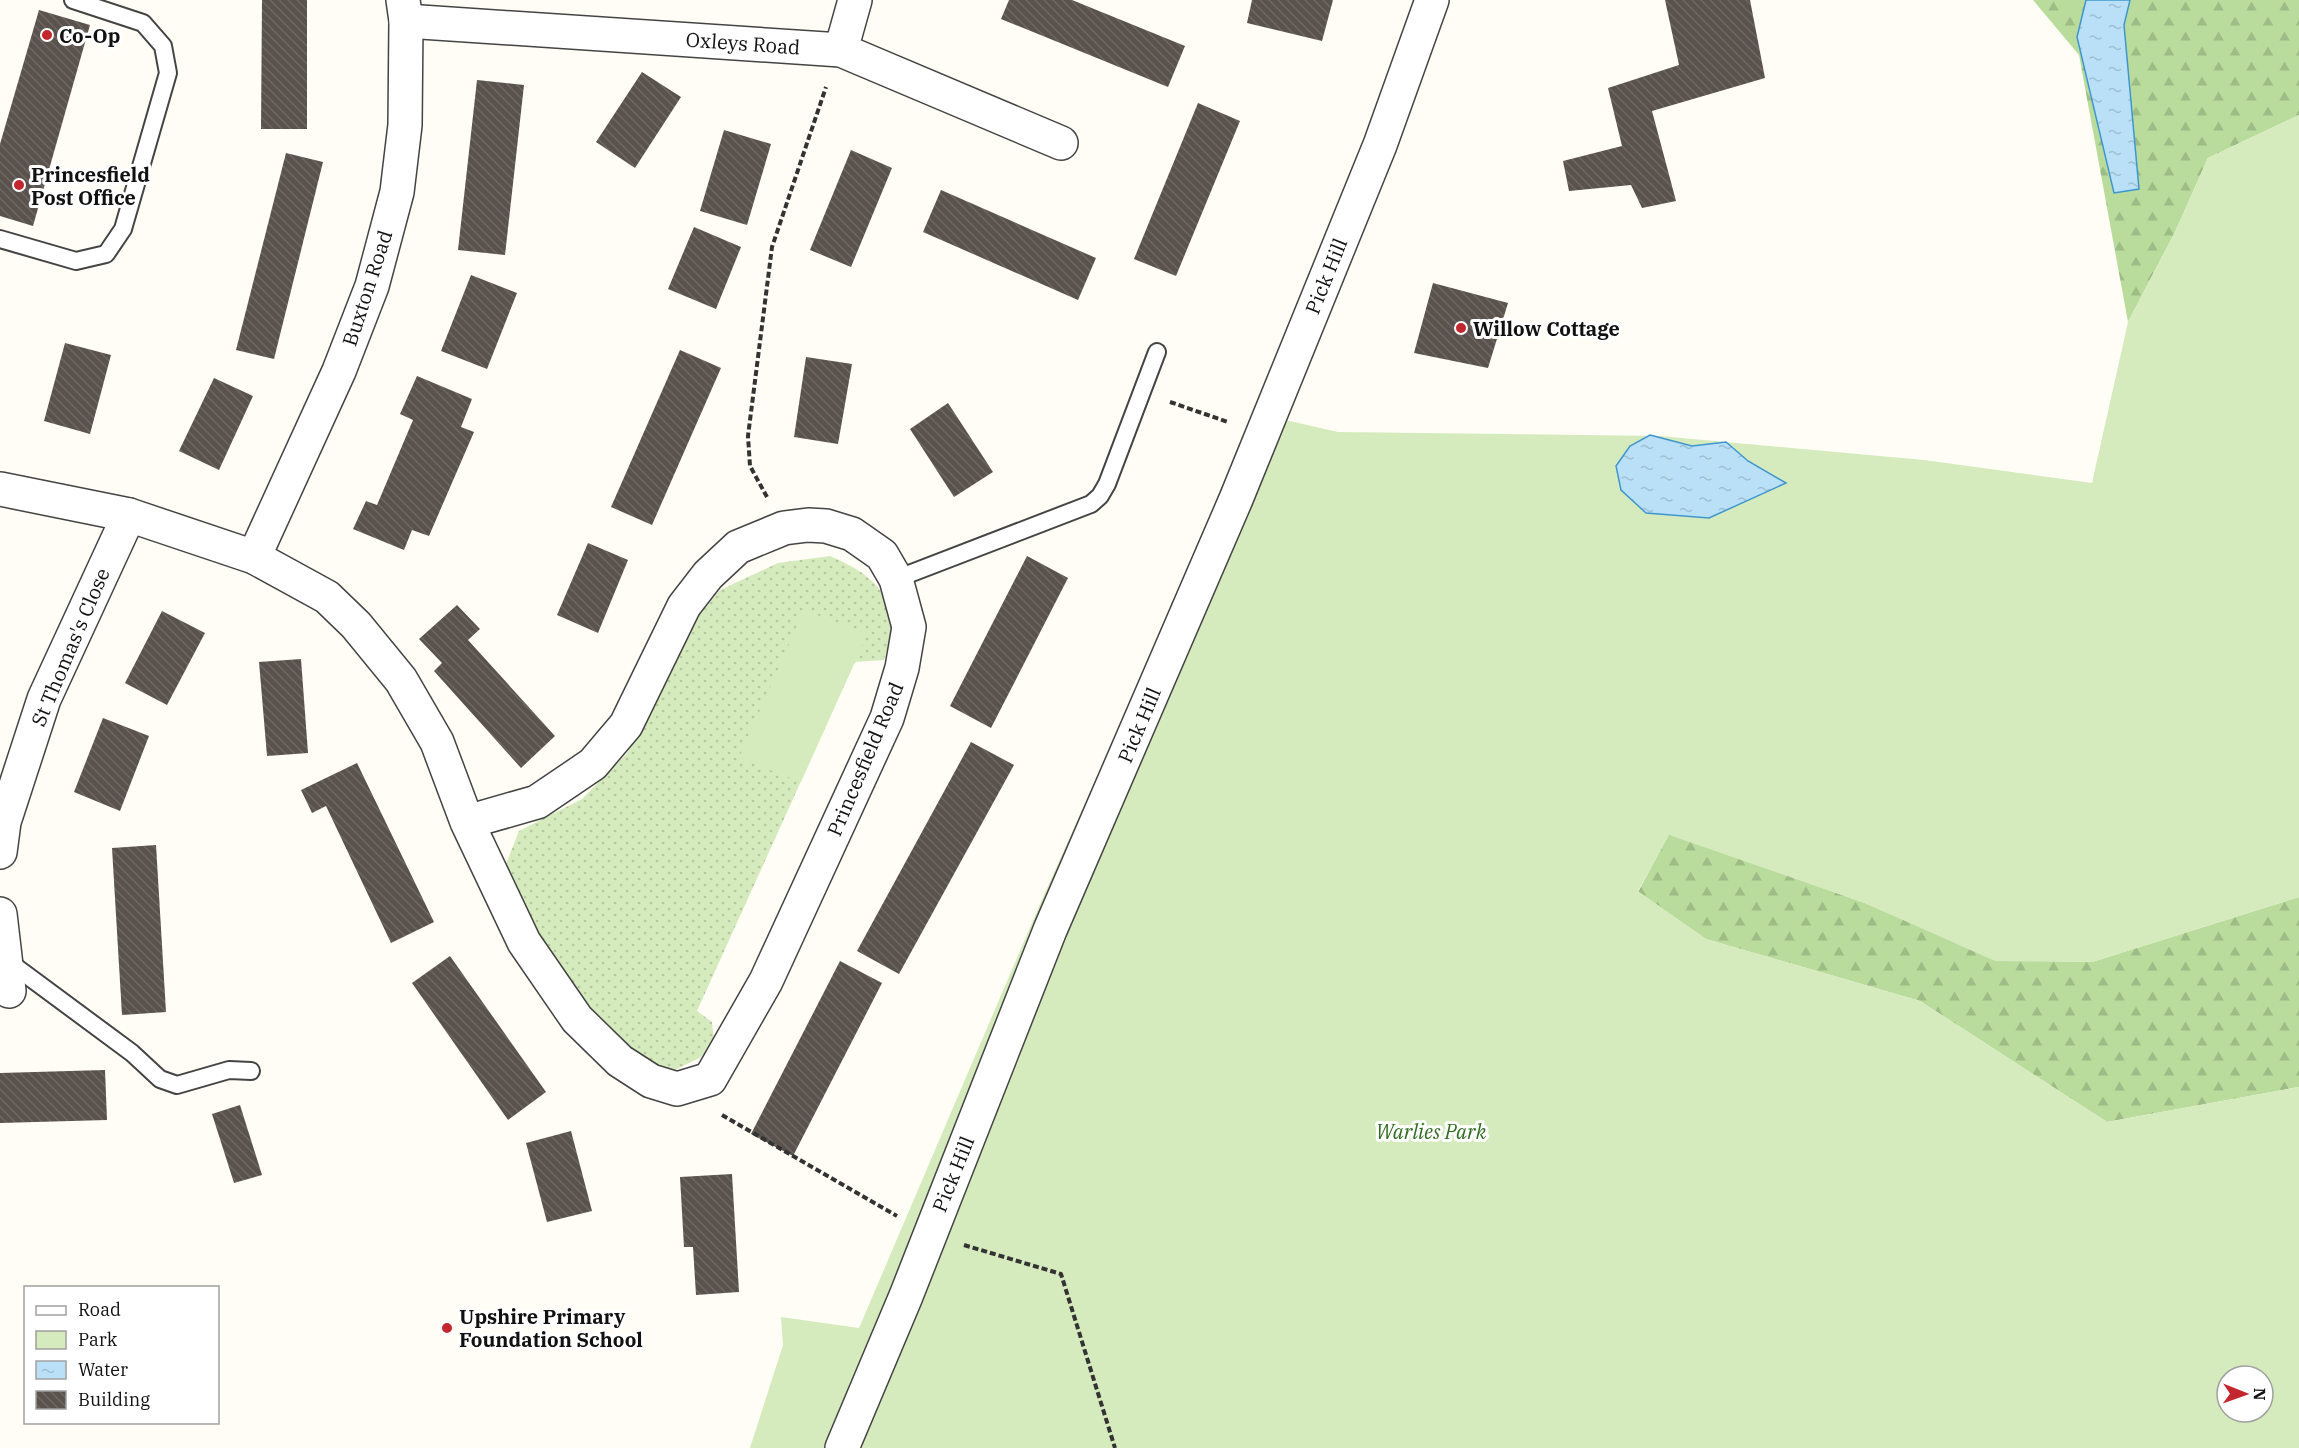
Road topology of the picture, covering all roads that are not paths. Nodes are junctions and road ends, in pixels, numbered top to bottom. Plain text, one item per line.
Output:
1 (74, 0) edge
2 (855, 0) edge
3 (1432, 0) edge
4 (405, 10) edge
5 (841, 50) junction
6 (1061, 143) dead end
7 (0, 239) edge
8 (1157, 352) dead end
9 (0, 489) edge
10 (129, 515) junction
11 (254, 558) junction
12 (896, 579) junction
13 (467, 822) junction
14 (0, 852) edge
15 (0, 914) edge
16 (7, 975) joint
17 (251, 1071) dead end
18 (842, 1448) edge

1 - 7 lane
2 - 5 street
3 - 18 street, Pick Hill
4 - 5 street, Oxleys Road
4 - 11 street, Buxton Road
5 - 6 street, Oxleys Road
8 - 12 lane
9 - 10 street
10 - 11 street
10 - 14 street, St Thomas's Close
11 - 13 street
12 - 13 street, Princesfield Road
12 - 13 street, Princesfield Road
15 - 16 street
16 - 17 lane

